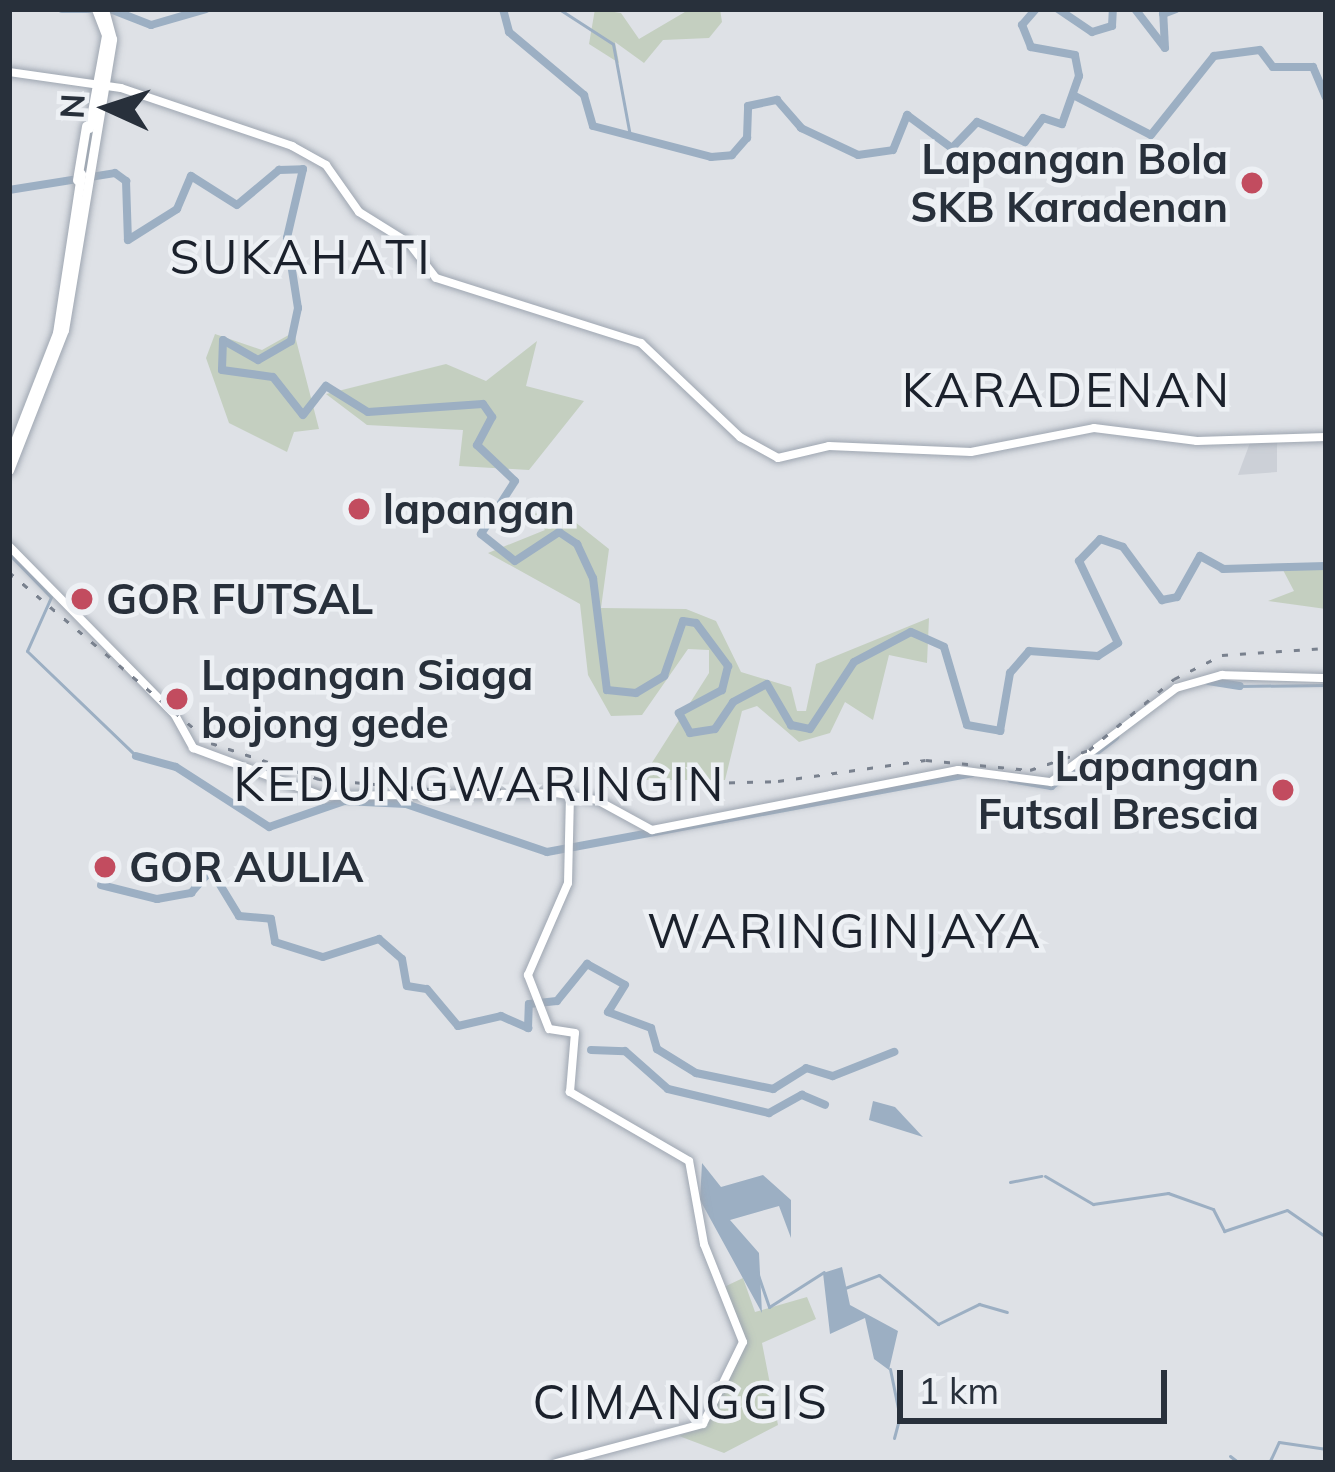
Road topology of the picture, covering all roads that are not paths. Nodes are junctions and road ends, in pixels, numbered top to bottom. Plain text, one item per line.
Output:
1 (98, 9) edge
2 (9, 72) edge
3 (97, 87) junction
4 (80, 195) junction
5 (66, 291) junction
6 (48, 354) junction
7 (31, 404) junction
8 (22, 432) junction
9 (1326, 437) edge
10 (9, 460) edge
11 (9, 546) edge
12 (1326, 678) edge
13 (569, 795) junction
14 (556, 1463) edge

1 - 3 main road
2 - 3 main road
3 - 4 main road
3 - 9 main road
4 - 5 main road
4 - 5 main road
5 - 6 main road
5 - 6 main road
6 - 7 main road
6 - 8 main road
6 - 10 main road
7 - 8 main road
7 - 10 main road
8 - 10 main road
11 - 13 main road
12 - 13 main road
13 - 14 main road

